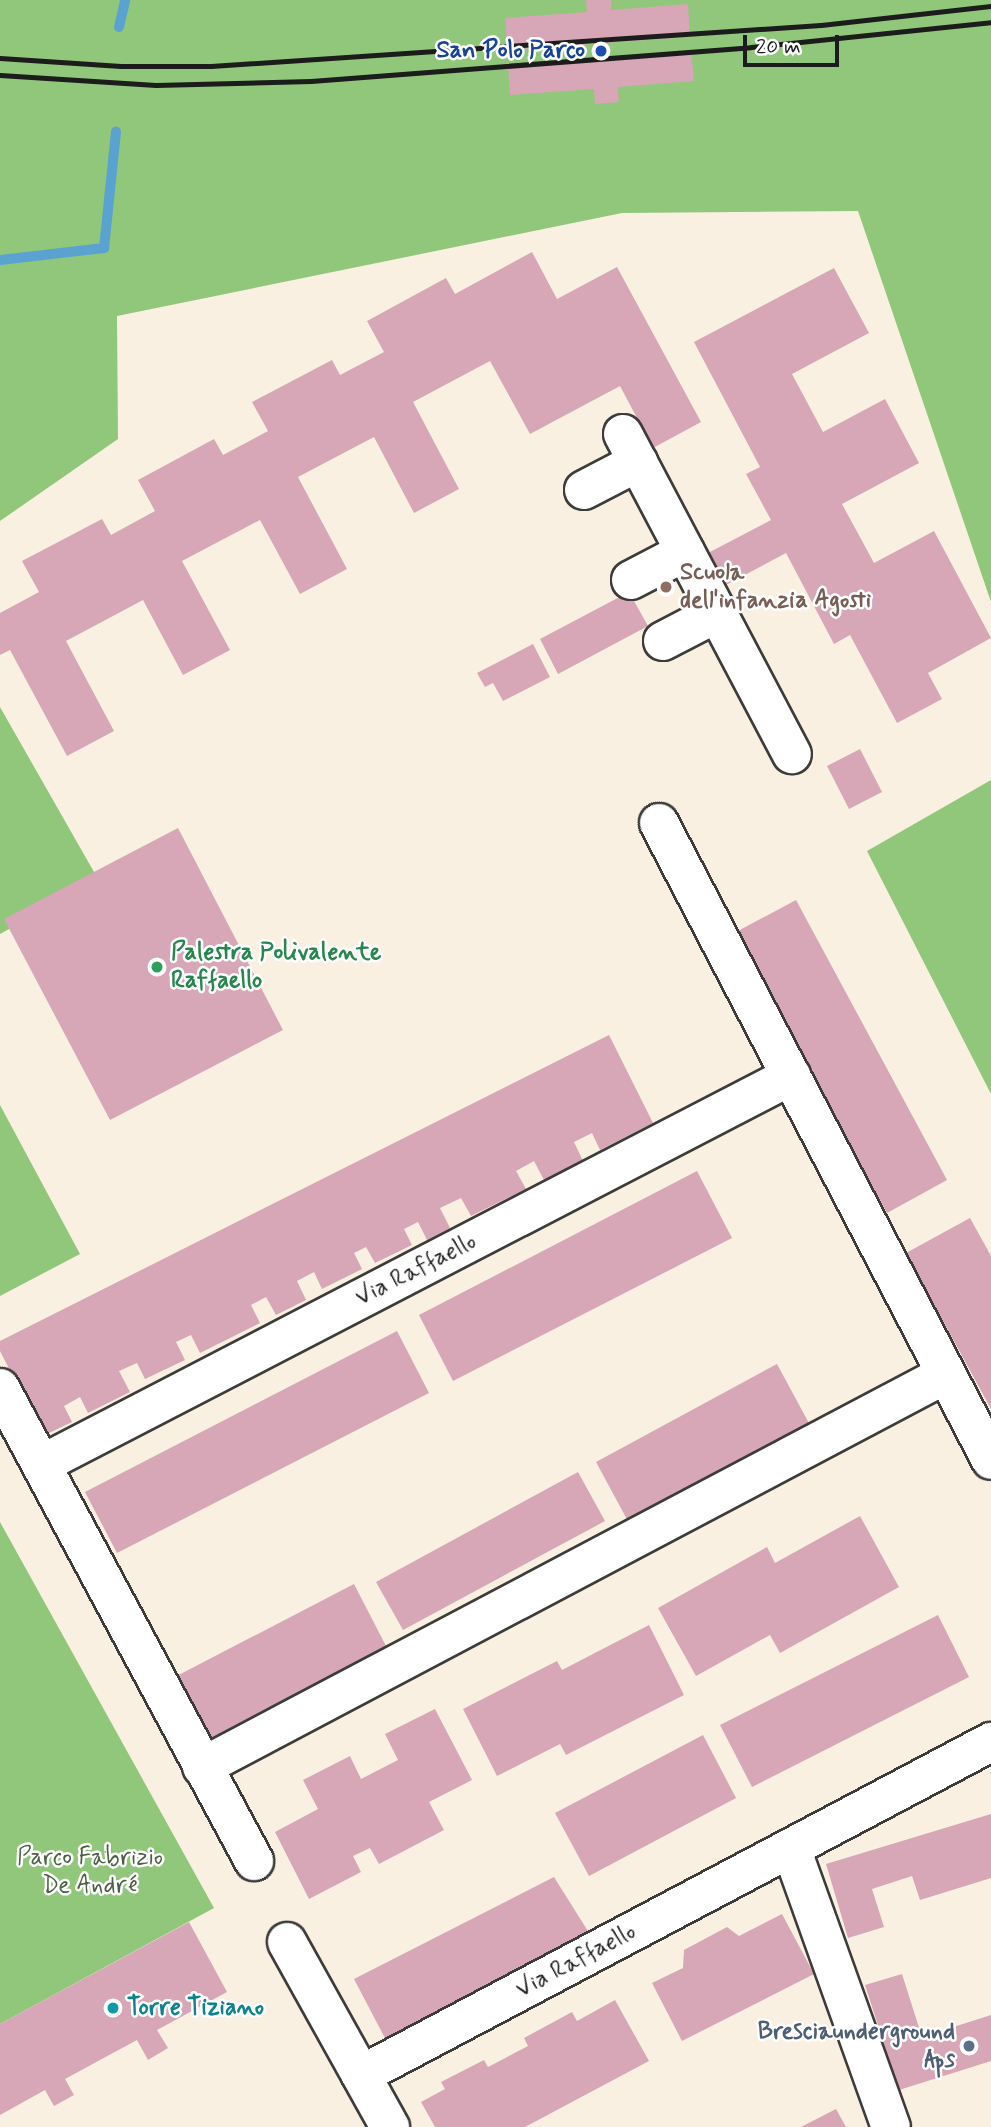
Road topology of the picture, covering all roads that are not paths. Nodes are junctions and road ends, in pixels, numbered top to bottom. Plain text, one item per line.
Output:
1 (584, 490) dead end
2 (685, 552) junction
3 (631, 580) dead end
4 (717, 613) junction
5 (663, 641) dead end
6 (792, 754) dead end
7 (659, 824) dead end
8 (790, 1076) junction
9 (946, 1374) junction
10 (0, 1388) edge
11 (991, 1460) edge
12 (42, 1464) junction
13 (991, 1742) edge
14 (202, 1768) junction
15 (791, 1848) junction
16 (254, 1861) dead end
17 (287, 1941) dead end
18 (361, 2075) junction
19 (390, 2127) edge
20 (891, 2127) edge

1 - 2 street
2 - 3 street
2 - 4 street
4 - 5 street
4 - 6 street
7 - 8 street
8 - 9 street
8 - 12 street, Via Raffaello
9 - 11 street
9 - 14 street
10 - 12 street
12 - 14 street
13 - 15 street, Via Raffaello
14 - 16 street
15 - 18 street, Via Raffaello
15 - 20 street
17 - 18 street
18 - 19 street

